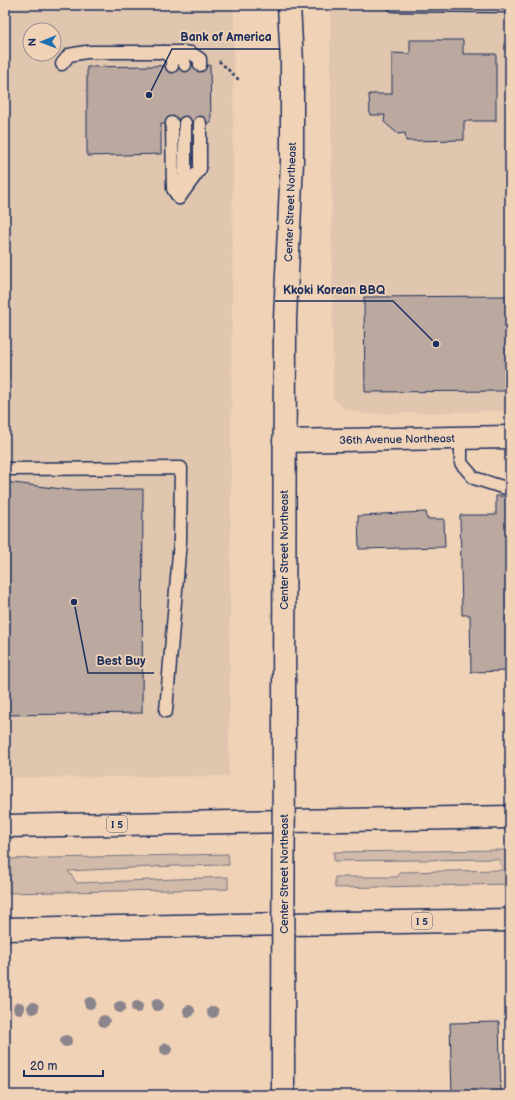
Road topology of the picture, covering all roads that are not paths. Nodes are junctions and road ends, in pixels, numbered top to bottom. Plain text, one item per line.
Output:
1 (289, 5) edge
2 (394, 5) edge
3 (510, 6) edge
4 (163, 52) junction
5 (182, 52) junction
6 (62, 64) dead end
7 (200, 65) dead end
8 (172, 66) dead end
9 (185, 66) dead end
10 (172, 123) dead end
11 (185, 123) dead end
12 (200, 123) dead end
13 (179, 198) junction
14 (510, 437) edge
15 (461, 438) junction
16 (284, 441) junction
17 (5, 469) edge
18 (510, 488) edge
19 (166, 711) dead end
20 (510, 817) edge
21 (5, 826) edge
22 (510, 920) edge
23 (5, 929) edge
24 (283, 1095) edge

1 - 16 main road, Center Street Northeast
2 - 3 lane
4 - 5 lane
4 - 6 lane
4 - 8 lane
5 - 7 lane
5 - 9 lane
10 - 13 lane
11 - 13 lane
12 - 13 lane
14 - 15 main road, 36th Avenue Northeast
15 - 16 main road, 36th Avenue Northeast
15 - 18 lane
16 - 24 main road, Center Street Northeast, bridge
17 - 19 lane
20 - 21 main road, I 5
22 - 23 main road, I 5

